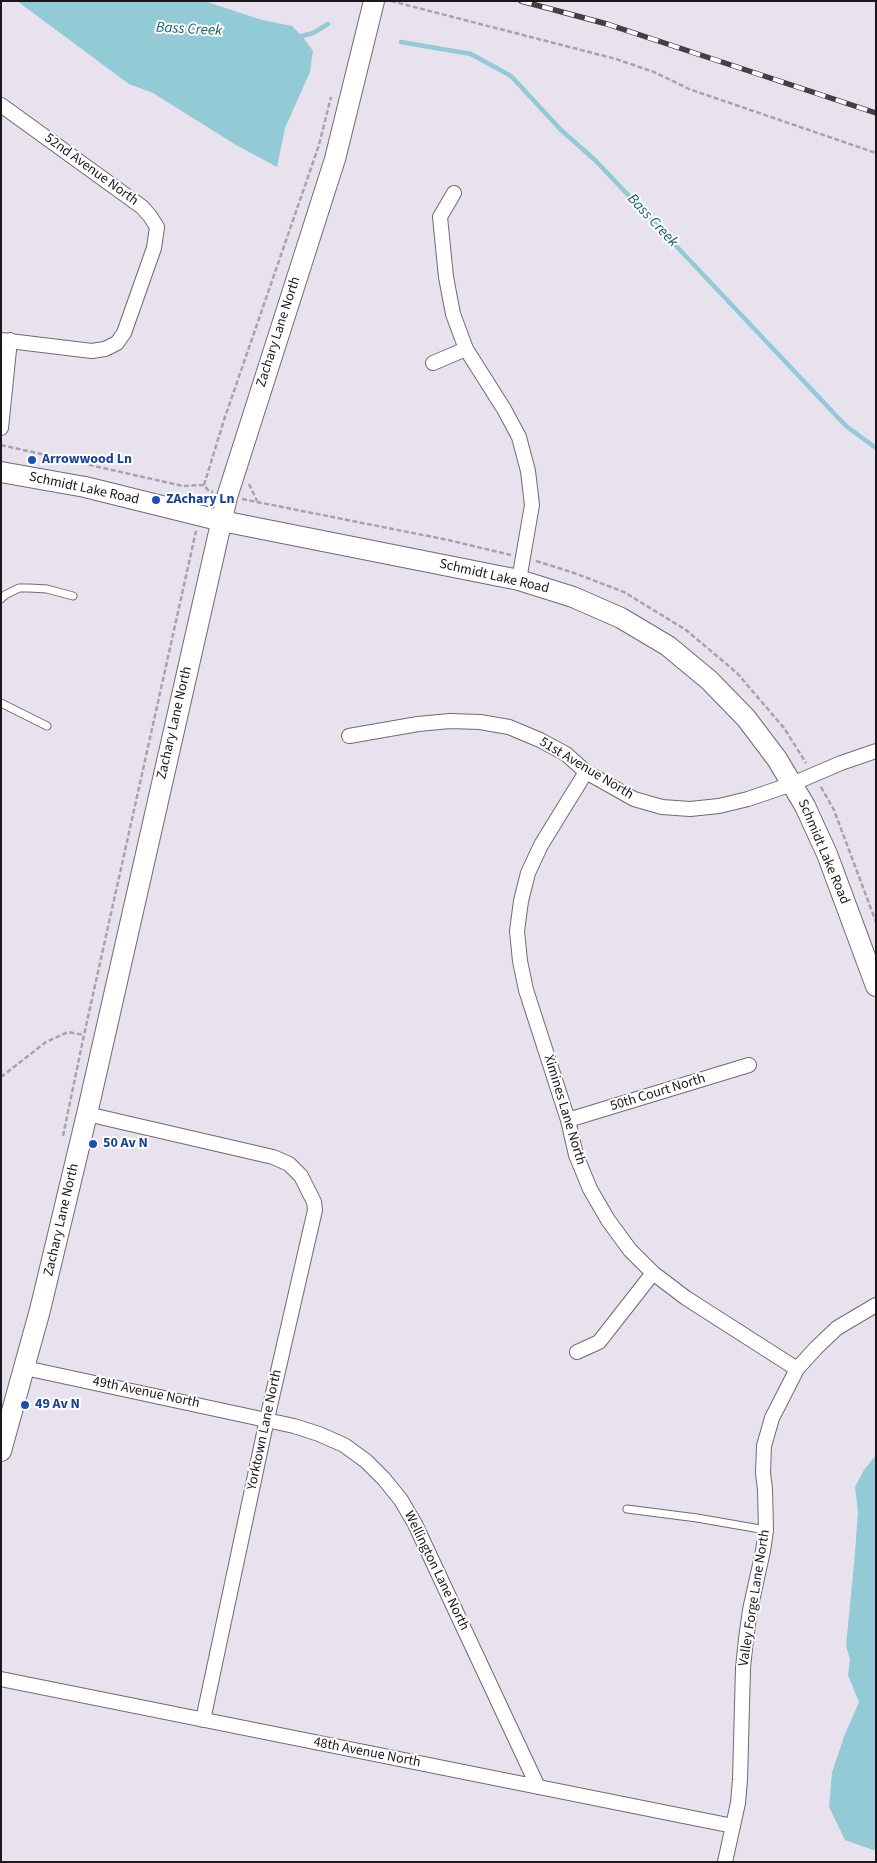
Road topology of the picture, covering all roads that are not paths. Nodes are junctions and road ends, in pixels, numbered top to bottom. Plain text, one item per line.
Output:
1 (374, 1) edge
2 (1, 106) edge
3 (454, 193) dead end
4 (6, 340) edge
5 (466, 349) junction
6 (433, 363) dead end
7 (1, 428) edge
8 (1, 472) edge
9 (222, 520) junction
10 (519, 580) junction
11 (73, 596) dead end
12 (1, 599) edge
13 (1, 703) edge
14 (47, 726) dead end
15 (349, 736) dead end
16 (876, 750) edge
17 (586, 772) junction
18 (792, 784) junction
19 (876, 986) edge
20 (749, 1065) dead end
21 (87, 1114) junction
22 (568, 1120) junction
23 (653, 1273) junction
24 (876, 1305) edge
25 (577, 1352) dead end
26 (25, 1368) junction
27 (797, 1369) junction
28 (267, 1419) junction
29 (1, 1451) edge
30 (627, 1509) dead end
31 (766, 1530) junction
32 (1, 1678) edge
33 (203, 1720) junction
34 (538, 1788) junction
35 (733, 1826) junction
36 (724, 1862) edge

1 - 9 street, Zachary Lane North
2 - 4 street, 52nd Avenue North
3 - 5 street
4 - 7 street
5 - 6 street
5 - 10 street
8 - 9 street, Schmidt Lake Road
9 - 10 street, Schmidt Lake Road
9 - 21 street, Zachary Lane North
10 - 18 street, Schmidt Lake Road
11 - 12 lane
13 - 14 lane
15 - 17 street, 51st Avenue North
16 - 18 street, 51st Avenue North
17 - 18 street, 51st Avenue North
17 - 22 street, Ximines Lane North
18 - 19 street, Schmidt Lake Road
20 - 22 street, 50th Court North
21 - 26 street, Zachary Lane North
21 - 28 street, Yorktown Lane North
22 - 23 street, Ximines Lane North
23 - 25 street
23 - 27 street, Ximines Lane North
24 - 27 street, Valley Forge Lane North
26 - 28 street, 49th Avenue North
26 - 29 street, Zachary Lane North
27 - 31 street, Valley Forge Lane North
28 - 33 street, Yorktown Lane North
28 - 34 street, Wellington Lane North
30 - 31 lane
31 - 35 street, Valley Forge Lane North
32 - 33 street, 48th Avenue North
33 - 34 street, 48th Avenue North
34 - 35 street, 48th Avenue North
35 - 36 street, Valley Forge Lane North

